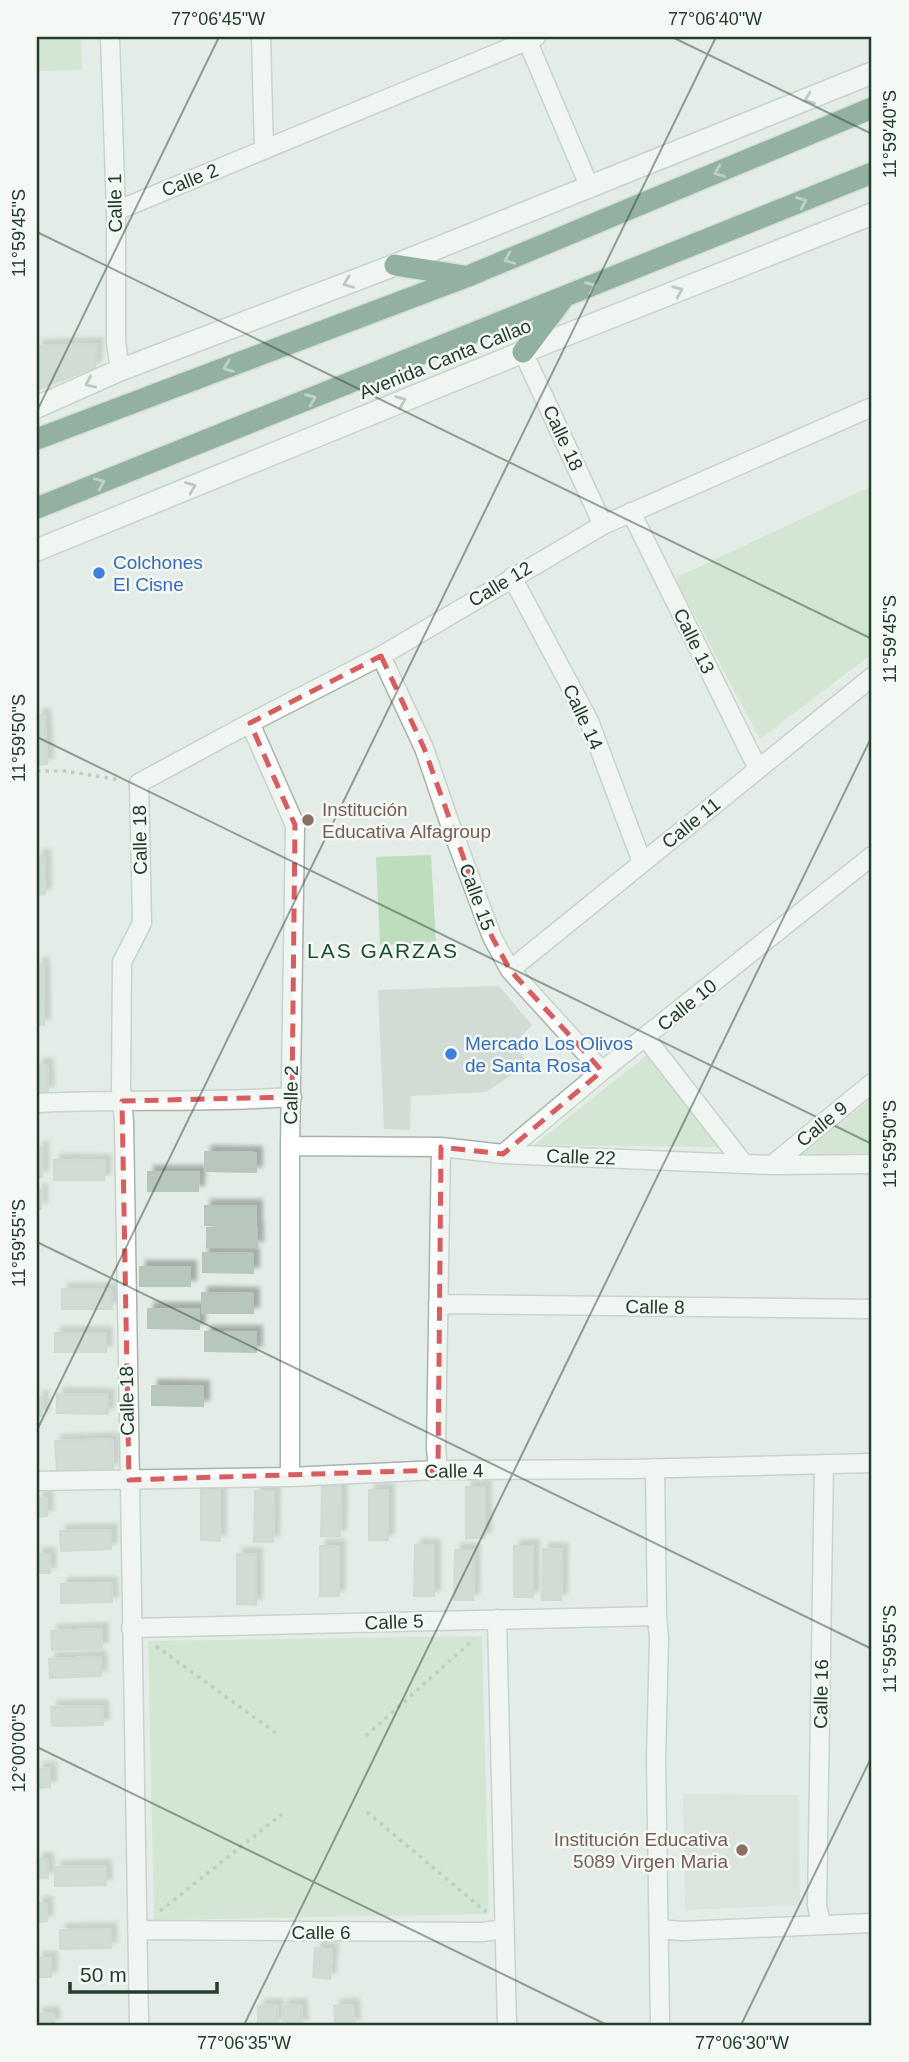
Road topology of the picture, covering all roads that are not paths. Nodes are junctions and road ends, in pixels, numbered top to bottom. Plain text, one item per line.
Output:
1 (110, 37) edge
2 (261, 37) edge
3 (531, 39) edge
4 (872, 73) edge
5 (872, 108) edge
6 (264, 150) junction
7 (872, 173) edge
8 (590, 188) junction
9 (116, 211) junction
10 (872, 214) edge
11 (396, 265) junction
12 (466, 276) junction
13 (563, 299) junction
14 (523, 352) junction
15 (120, 370) junction
16 (40, 403) edge
17 (872, 407) edge
18 (37, 439) edge
19 (37, 508) edge
20 (631, 512) junction
21 (603, 525) junction
22 (37, 550) edge
23 (512, 577) junction
24 (381, 656) junction
25 (872, 677) edge
26 (250, 723) junction
27 (758, 769) junction
28 (139, 783) joint
29 (872, 856) edge
30 (642, 862) junction
31 (510, 970) junction
32 (646, 1038) junction
33 (602, 1071) junction
34 (872, 1083) edge
35 (292, 1097) junction
36 (122, 1101) junction
37 (37, 1103) edge
38 (290, 1146) junction
39 (441, 1147) junction
40 (503, 1154) junction
41 (744, 1164) junction
42 (872, 1164) edge
43 (772, 1165) junction
44 (438, 1304) junction
45 (872, 1309) edge
46 (872, 1463) edge
47 (824, 1464) junction
48 (655, 1468) junction
49 (439, 1470) junction
50 (290, 1477) junction
51 (129, 1480) junction
52 (37, 1481) edge
53 (657, 1616) junction
54 (497, 1619) junction
55 (131, 1628) junction
56 (872, 1923) edge
57 (821, 1924) junction
58 (505, 1929) junction
59 (659, 1929) junction
60 (137, 1930) junction
61 (139, 2025) edge
62 (507, 2025) edge
63 (660, 2025) edge

1 - 9 street, Calle 1
2 - 6 street
3 - 6 street, Calle 2
3 - 8 street
4 -> 8 main road
5 -> 12 highway
6 - 9 street, Calle 2
13 -> 7 highway, Avenida Canta Callao
8 - 11 main road
9 - 15 street, Calle 1
14 -> 10 main road, Avenida Canta Callao
11 - 12 highway
11 -> 15 main road
12 -> 18 highway
13 - 14 highway
19 -> 13 highway, Avenida Canta Callao
14 - 21 street, Calle 18
22 -> 14 main road, Avenida Canta Callao
15 -> 16 main road
17 - 20 street, Calle 12
20 - 21 street, Calle 12
20 - 27 street, Calle 13
21 - 23 street, Calle 12
23 - 24 street, Calle 12
23 - 30 street, Calle 14
24 - 26 street, Calle 12
24 - 31 street, Calle 15
25 - 27 street, Calle 11
26 - 28 street, Calle 12
26 - 35 street, Calle 2
27 - 30 street, Calle 11
28 - 36 street, Calle 18
29 - 32 street, Calle 10
30 - 31 street, Calle 11
31 - 33 street, Calle 15
32 - 33 street, Calle 10
32 - 41 street
33 - 40 street, Calle 10
34 - 43 street, Calle 9
35 - 36 street
35 - 38 street, Calle 2
36 - 37 street
36 - 51 street, Calle 18
38 - 39 street, Calle 22
38 - 50 street, Calle 2
39 - 40 street, Calle 22
39 - 44 street
40 - 41 street, Calle 22
41 - 43 street, Calle 22
42 - 43 street, Calle 22
44 - 45 street, Calle 8
44 - 49 street
46 - 47 street, Calle 4
47 - 48 street, Calle 4
47 - 57 street, Calle 16
48 - 49 street, Calle 4
48 - 53 street
49 - 50 street, Calle 4
50 - 51 street, Calle 4
51 - 52 street, Calle 4
51 - 55 street, Calle 18
53 - 54 street, Calle 5
53 - 59 street
54 - 55 street, Calle 5
54 - 58 street
55 - 60 street, Calle 18
56 - 57 street
57 - 59 street
58 - 60 street, Calle 6
58 - 62 street
59 - 63 street
60 - 61 street, Calle 18

